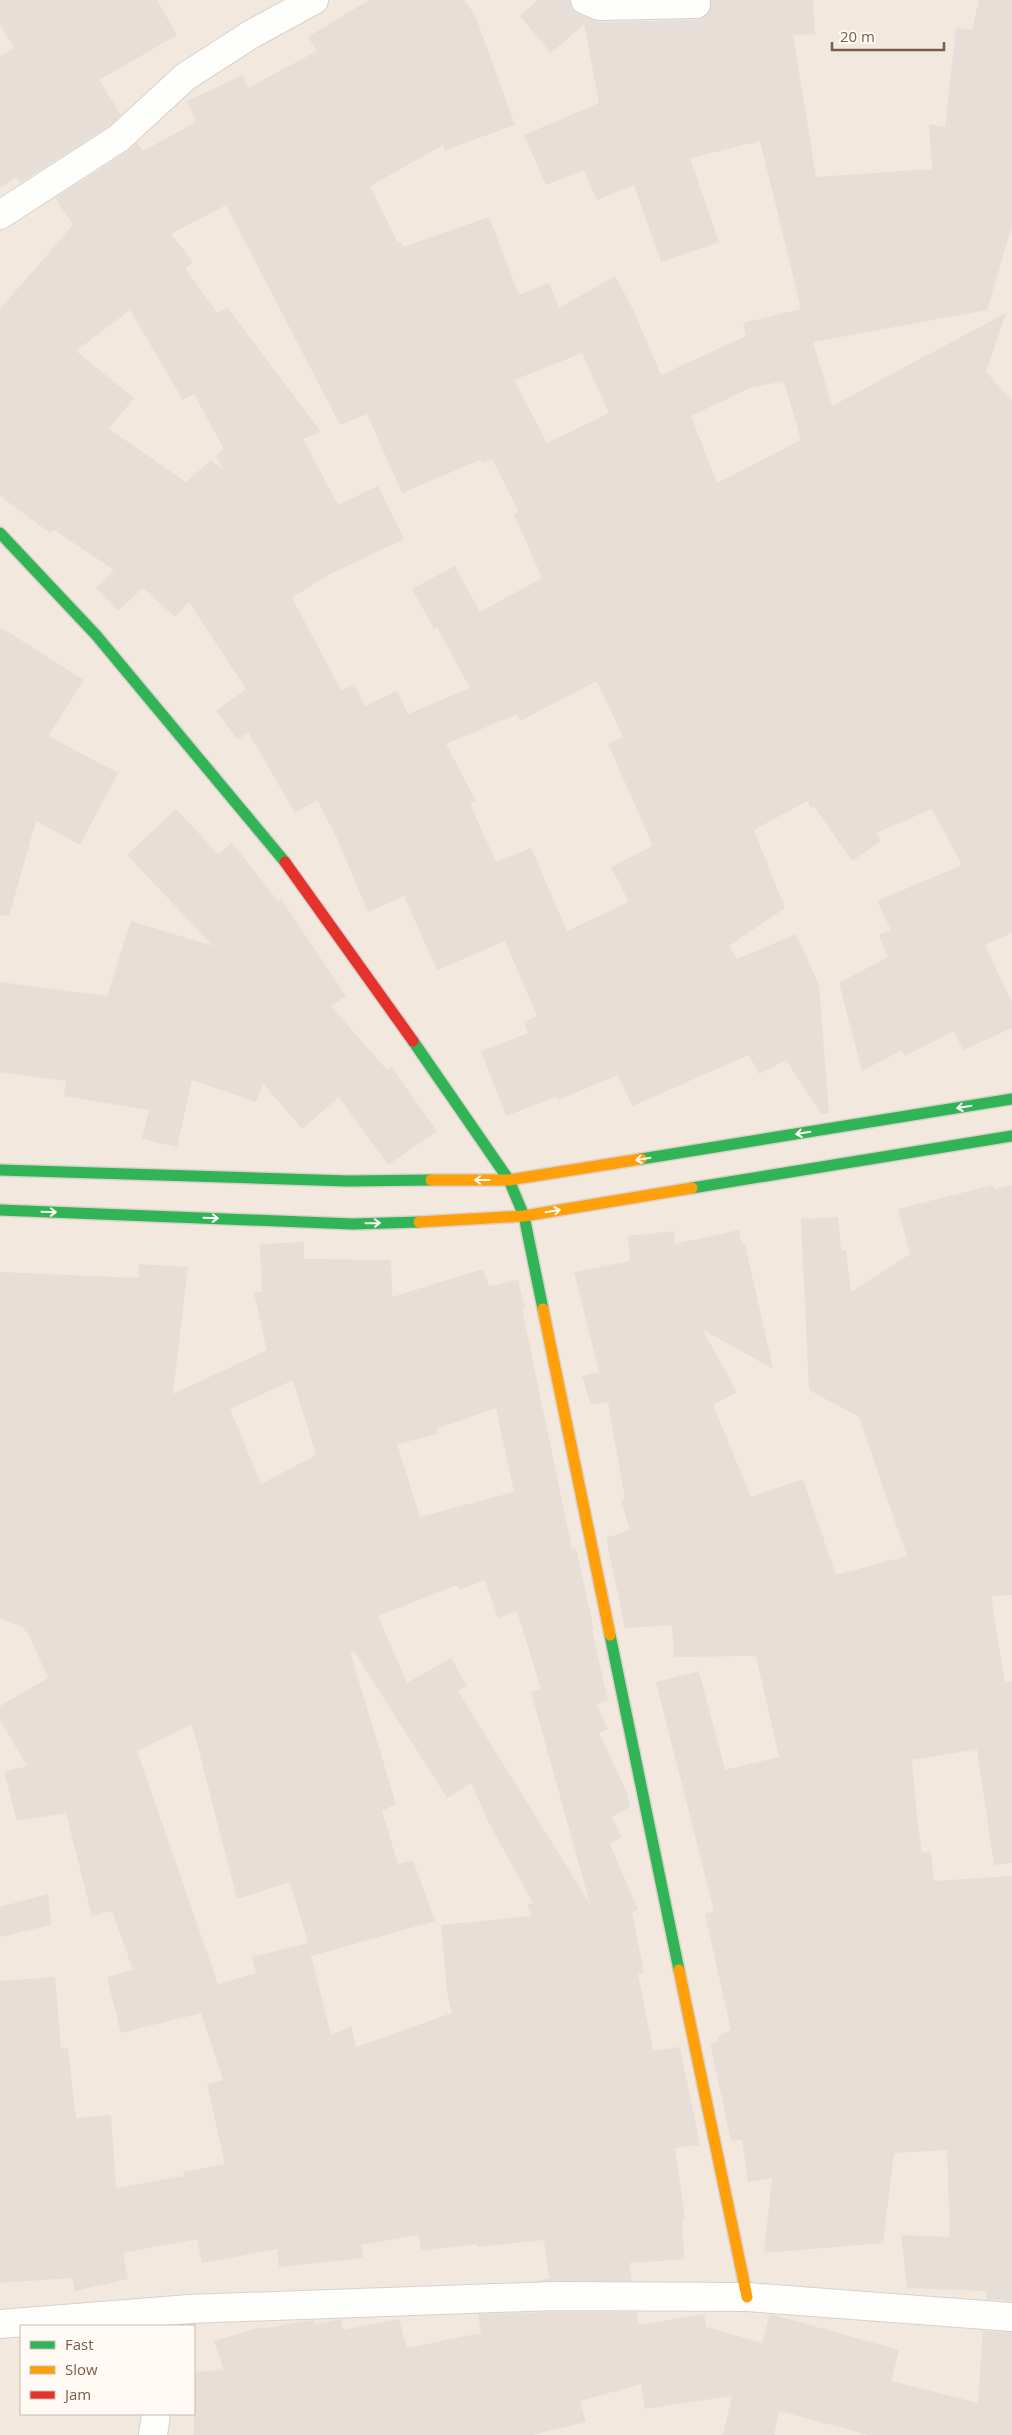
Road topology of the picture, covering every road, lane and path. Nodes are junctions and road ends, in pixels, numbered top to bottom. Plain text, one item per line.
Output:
1 (314, 0) edge
2 (584, 0) edge
3 (696, 4) dead end
4 (0, 215) edge
5 (0, 533) edge
6 (1012, 1099) edge
7 (1012, 1136) edge
8 (0, 1170) edge
9 (509, 1180) junction
10 (0, 1210) edge
11 (524, 1216) junction
12 (747, 2297) junction
13 (1012, 2317) edge
14 (186, 2318) edge
15 (0, 2324) edge
16 (156, 2415) edge
17 (153, 2435) edge

1 - 4 street
2 - 3 street
5 - 9 main road
6 -> 9 main road
11 -> 7 main road
9 -> 8 main road
9 - 11 main road
10 -> 11 main road
11 - 12 main road
12 - 13 street
12 - 14 street
14 - 15 street
16 - 17 street

